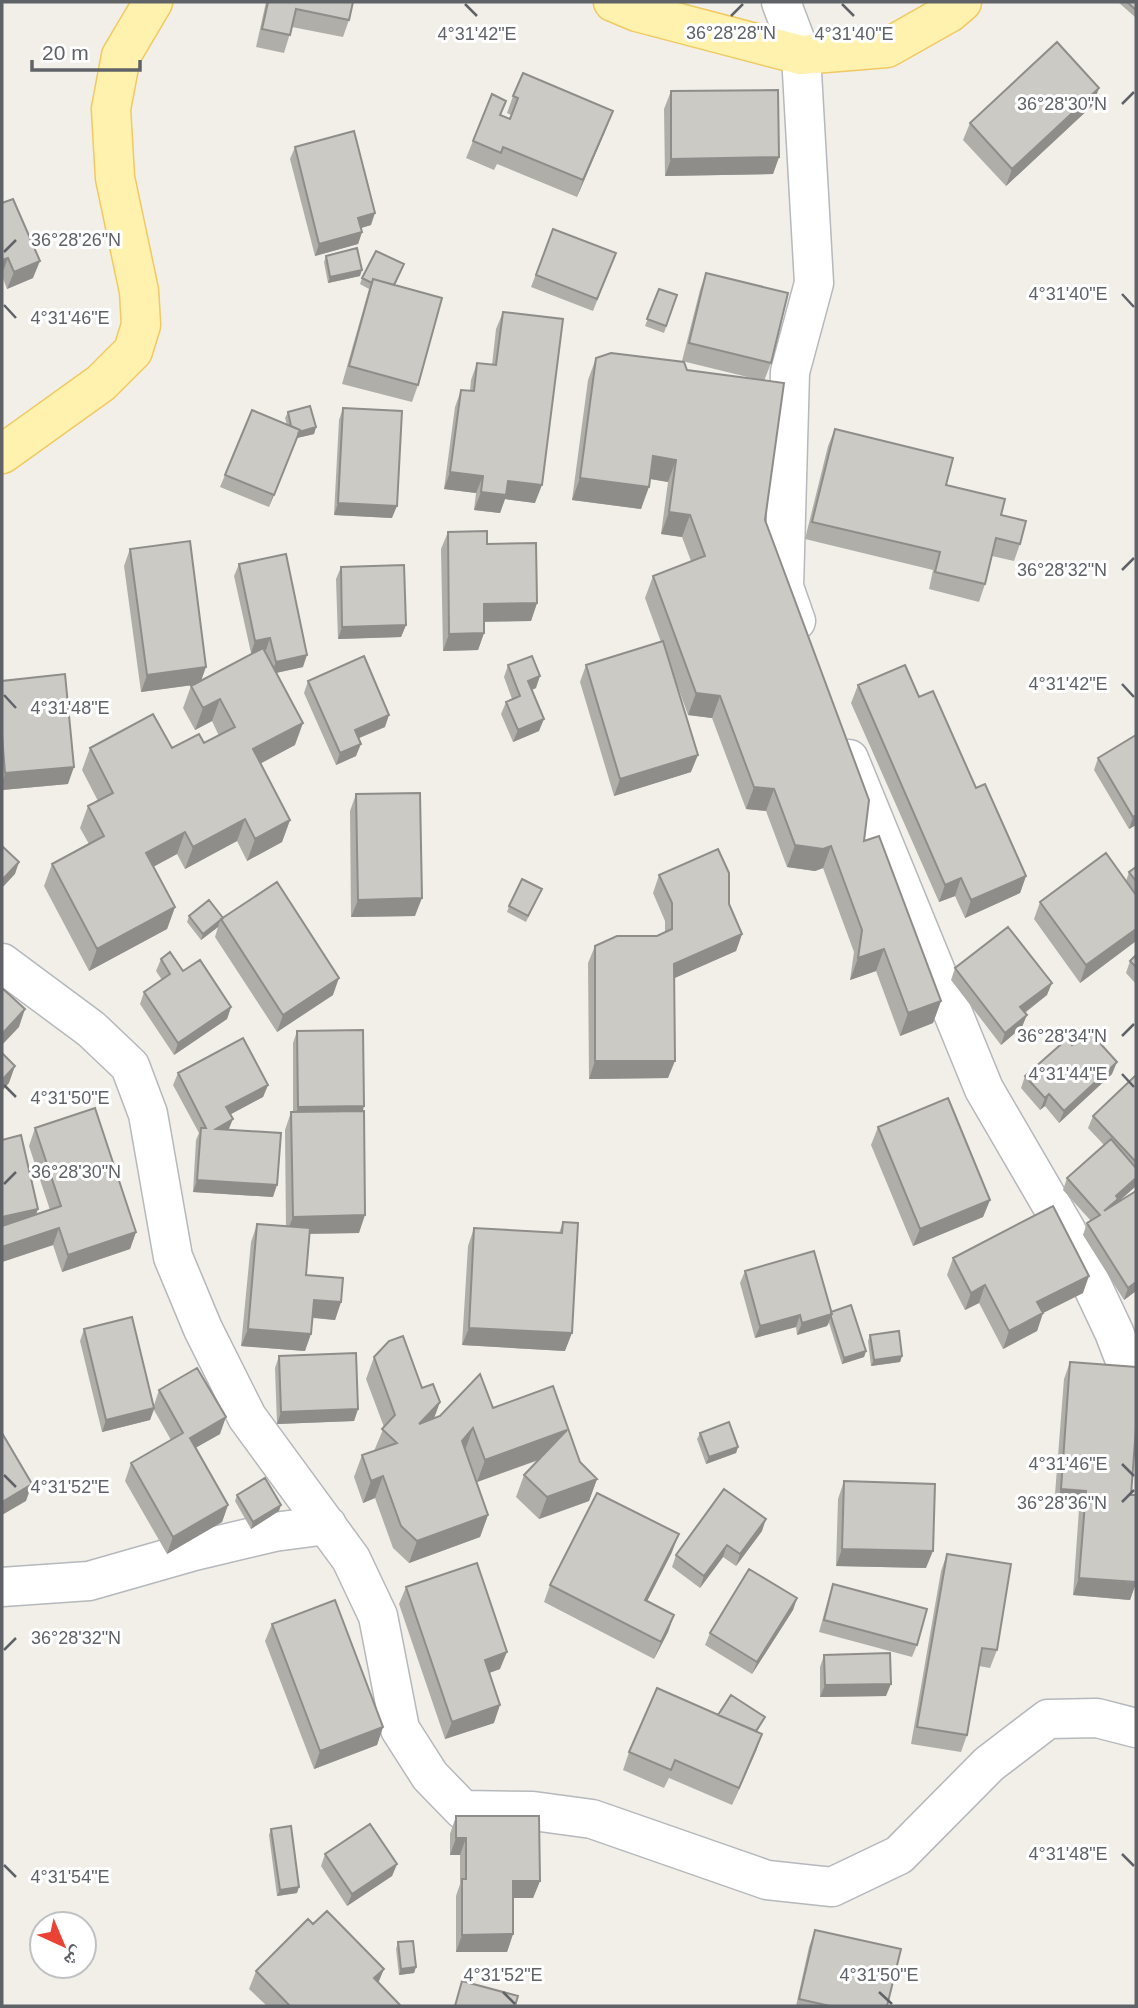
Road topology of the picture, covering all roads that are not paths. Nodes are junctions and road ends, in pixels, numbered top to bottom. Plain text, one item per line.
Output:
1 (153, 2) edge
2 (613, 2) edge
3 (781, 2) edge
4 (962, 2) edge
5 (801, 55) junction
6 (2, 454) edge
7 (807, 649) edge
8 (835, 724) edge
9 (2, 963) edge
10 (1136, 1389) edge
11 (327, 1525) junction
12 (2, 1587) edge
13 (1136, 1728) edge

1 - 6 main road
2 - 5 main road
3 - 5 street
4 - 5 main road
5 - 7 street
8 - 10 street
9 - 11 street
11 - 12 street
11 - 13 street

